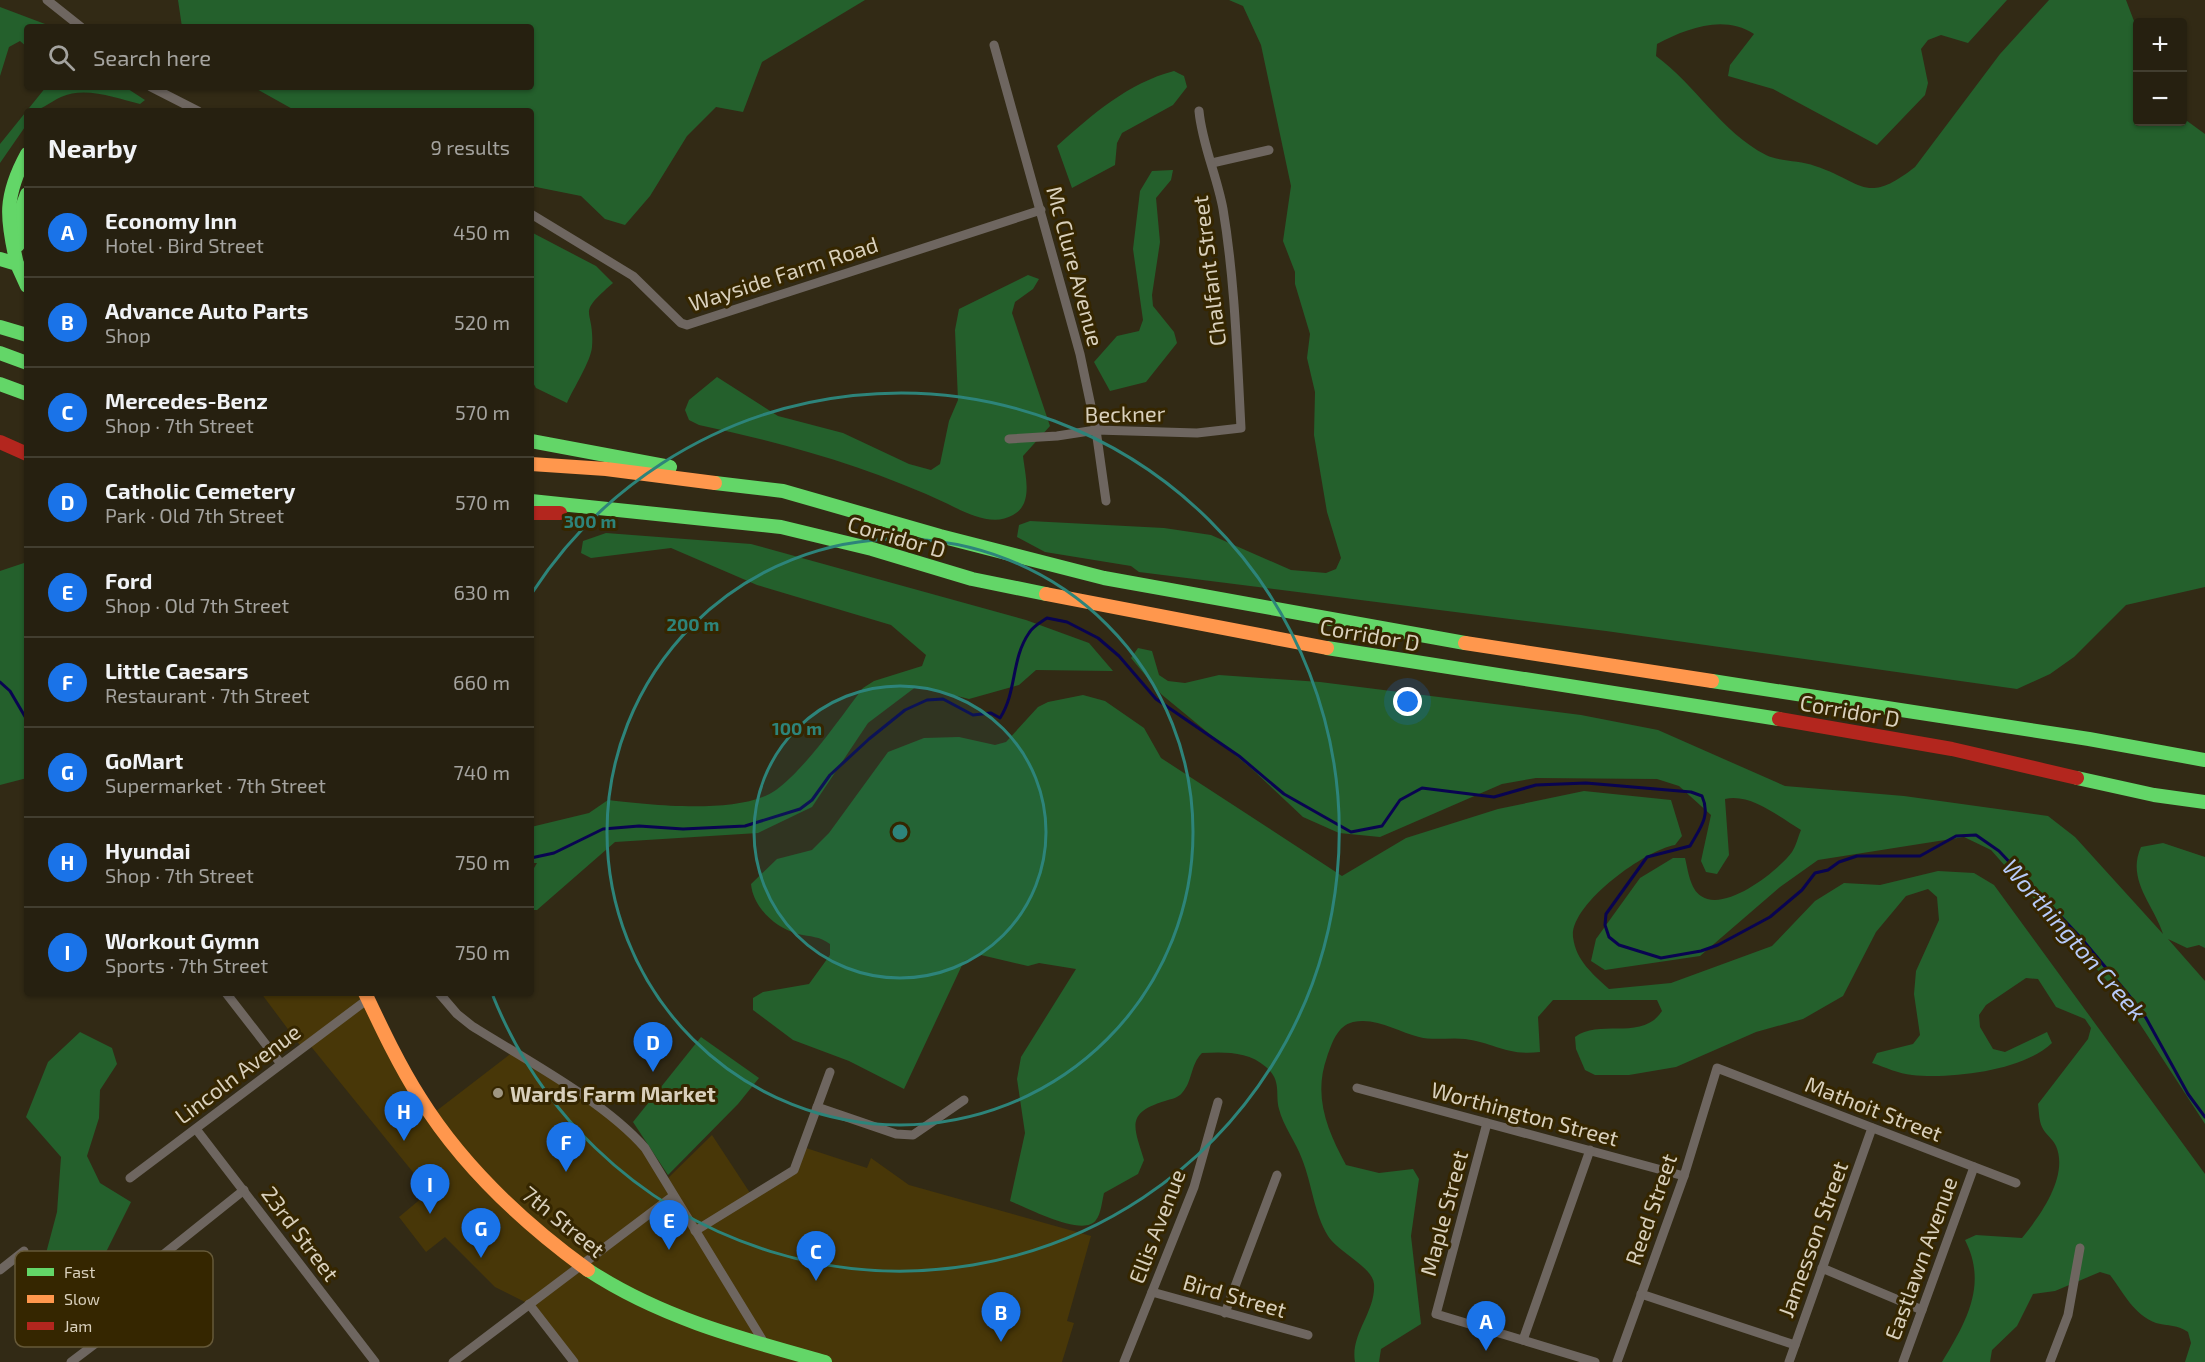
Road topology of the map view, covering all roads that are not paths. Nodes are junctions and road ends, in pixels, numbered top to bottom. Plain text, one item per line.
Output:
1 (47, 0) edge
2 (77, 24) edge
3 (994, 45) dead end
4 (157, 90) edge
5 (192, 108) edge
6 (1199, 111) dead end
7 (1269, 150) dead end
8 (24, 158) edge
9 (1212, 163) junction
10 (24, 202) edge
11 (1041, 210) junction
12 (534, 216) edge
13 (0, 259) edge
14 (17, 264) junction
15 (24, 279) edge
16 (0, 327) edge
17 (21, 333) edge
18 (0, 353) edge
19 (24, 362) edge
20 (5, 386) edge
21 (24, 393) edge
22 (1241, 428) joint
23 (1096, 430) junction
24 (1010, 439) dead end
25 (0, 442) edge
26 (534, 442) edge
27 (24, 453) edge
28 (534, 464) edge
29 (783, 491) junction
30 (534, 501) edge
31 (1106, 501) dead end
32 (534, 513) edge
33 (646, 513) junction
34 (2205, 760) edge
35 (2205, 802) edge
36 (228, 996) edge
37 (367, 996) edge
38 (441, 996) edge
39 (281, 1064) junction
40 (1717, 1068) joint
41 (830, 1072) dead end
42 (1357, 1088) dead end
43 (964, 1100) dead end
44 (1218, 1102) dead end
45 (817, 1107) junction
46 (1487, 1123) junction
47 (196, 1128) junction
48 (1872, 1128) junction
49 (1590, 1150) junction
50 (1974, 1167) junction
51 (1277, 1174) dead end
52 (1684, 1176) junction
53 (130, 1178) dead end
54 (2016, 1183) dead end
55 (244, 1190) junction
56 (673, 1196) junction
57 (695, 1231) junction
58 (2080, 1248) dead end
59 (168, 1251) edge
60 (15, 1258) edge
61 (580, 1265) junction
62 (1822, 1268) junction
63 (0, 1270) edge
64 (1152, 1292) junction
65 (1641, 1294) junction
66 (529, 1304) junction
67 (1922, 1310) junction
68 (1225, 1313) junction
69 (1308, 1335) dead end
70 (1523, 1340) junction
71 (1795, 1345) junction
72 (766, 1346) junction
73 (91, 1347) edge
74 (71, 1362) edge
75 (375, 1362) edge
76 (453, 1362) edge
77 (573, 1362) edge
78 (825, 1362) edge
79 (1124, 1362) edge
80 (1594, 1362) edge
81 (1617, 1362) edge
82 (1789, 1362) edge
83 (1903, 1362) edge
84 (2050, 1362) edge

1 - 2 street
3 - 11 street, Mc Clure Avenue
4 - 5 street
6 - 9 street, Chalfant Street
7 - 9 street
8 - 14 main road
9 - 22 street, Chalfant Street
10 - 14 main road
11 - 12 street, Wayside Farm Road
11 - 23 street, Mc Clure Avenue
13 - 14 main road
14 - 15 main road
16 - 17 main road
18 - 19 main road
20 - 21 main road
22 - 23 street, Beckner
23 - 24 street, Beckner
23 - 31 street, Mc Clure Avenue
25 - 27 main road
26 - 29 main road
28 - 29 main road, Corridor D
29 - 34 main road, Corridor D
30 - 33 main road, Corridor D
32 - 33 main road
33 - 35 main road, Corridor D
36 - 39 street
37 - 39 street, Lincoln Avenue
37 - 61 main road, 7th Street
38 - 56 street
39 - 47 street, Lincoln Avenue
40 - 48 street, Mathoit Street
40 - 52 street, Reed Street
41 - 45 street
42 - 46 street, Worthington Street
43 - 45 street
44 - 64 street, Ellis Avenue
45 - 57 street
46 - 49 street, Worthington Street
46 - 70 street, Maple Street
47 - 53 street, Lincoln Avenue
47 - 55 street, 23rd Street
48 - 50 street, Mathoit Street
48 - 62 street, Jamesson Street
49 - 52 street, Worthington Street
49 - 70 street
50 - 54 street, Mathoit Street
50 - 67 street, Eastlawn Avenue
51 - 68 street
52 - 65 street, Reed Street
55 - 59 street
55 - 75 street, 23rd Street
56 - 57 street
56 - 61 street
57 - 72 street
58 - 84 street
60 - 63 street
61 - 66 street
61 - 72 main road, 7th Street
62 - 67 street
62 - 71 street, Jamesson Street
64 - 68 street, Bird Street
64 - 79 street, Ellis Avenue
65 - 71 street
65 - 81 street, Reed Street
66 - 76 street
66 - 77 street
67 - 83 street, Eastlawn Avenue
68 - 69 street, Bird Street
70 - 80 street
71 - 82 street, Jamesson Street
72 - 78 main road, 7th Street
73 - 74 street

